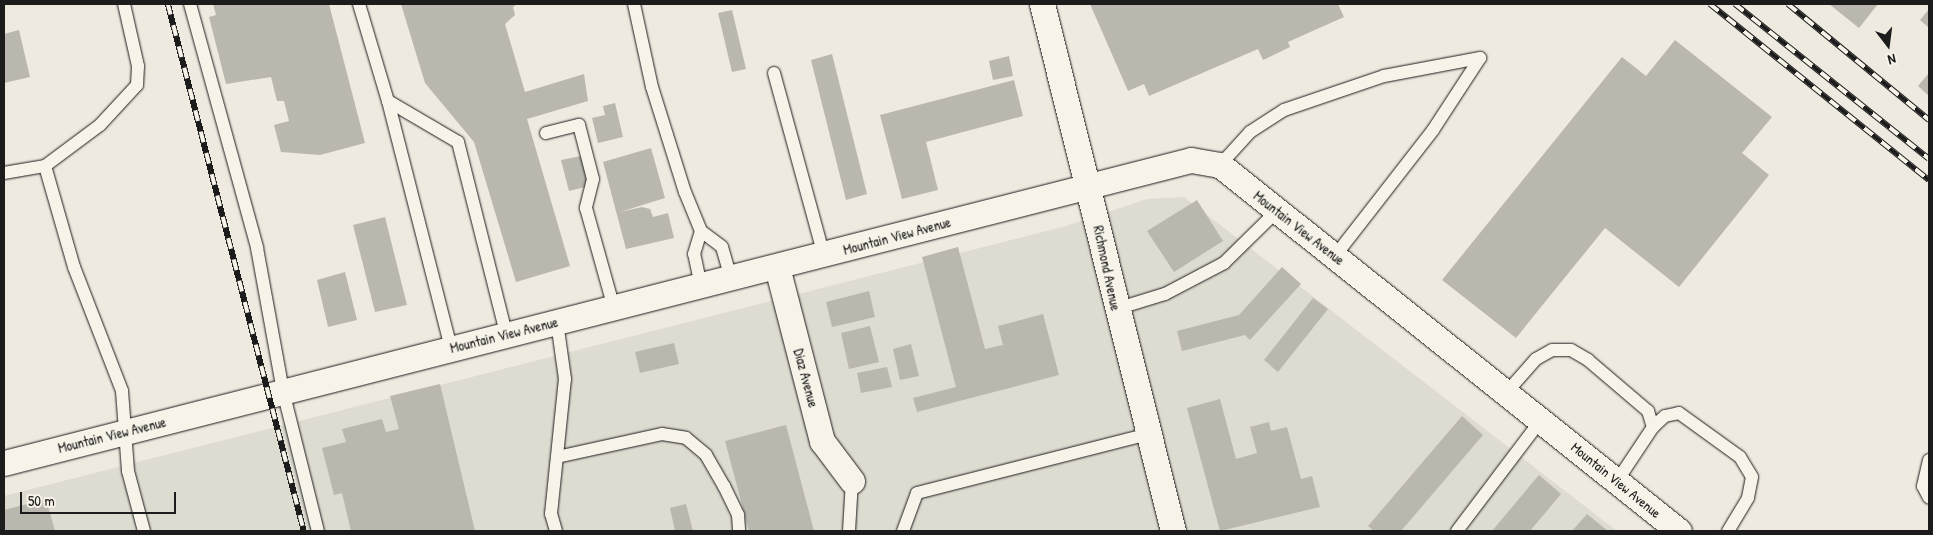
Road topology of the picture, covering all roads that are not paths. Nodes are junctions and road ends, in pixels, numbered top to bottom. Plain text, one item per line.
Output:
1 (124, 4) edge
2 (190, 4) edge
3 (359, 4) edge
4 (634, 4) edge
5 (1042, 4) edge
6 (774, 73) dead end
7 (388, 101) junction
8 (546, 133) dead end
9 (1220, 165) junction
10 (45, 166) junction
11 (4, 173) edge
12 (1090, 184) junction
13 (1277, 211) junction
14 (702, 231) junction
15 (824, 256) junction
16 (1335, 256) junction
17 (777, 267) junction
18 (731, 279) junction
19 (701, 286) junction
20 (614, 308) junction
21 (1116, 309) junction
22 (558, 322) junction
23 (506, 333) junction
24 (450, 348) junction
25 (284, 391) junction
26 (1506, 393) junction
27 (1541, 420) junction
28 (1653, 427) junction
29 (128, 431) junction
30 (1148, 434) junction
31 (557, 457) junction
32 (1929, 460) edge
33 (4, 463) edge
34 (1617, 481) junction
35 (852, 482) joint
36 (1929, 498) edge
37 (144, 531) edge
38 (318, 531) edge
39 (556, 531) edge
40 (740, 531) edge
41 (849, 531) edge
42 (903, 531) edge
43 (1173, 531) edge
44 (1457, 531) edge
45 (1679, 531) edge
46 (1728, 531) edge

1 - 10 lane
2 - 25 lane
3 - 7 lane
4 - 14 lane
5 - 12 street, Richmond Avenue
6 - 15 lane
7 - 23 lane
7 - 24 lane
8 - 20 lane
9 - 12 street, Mountain View Avenue
9 - 13 street, Mountain View Avenue
9 - 16 lane
10 - 11 lane
10 - 29 lane
12 - 15 street, Mountain View Avenue
12 - 21 street, Richmond Avenue
13 - 16 street, Mountain View Avenue
13 - 21 lane
14 - 18 lane
14 - 19 lane
15 - 17 street, Mountain View Avenue
16 - 26 street, Mountain View Avenue
17 - 18 street, Mountain View Avenue
17 - 35 street, Diaz Avenue
18 - 19 street, Mountain View Avenue
19 - 20 street, Mountain View Avenue
20 - 22 street, Mountain View Avenue
21 - 30 street, Richmond Avenue
22 - 23 street, Mountain View Avenue
22 - 31 lane
23 - 24 street, Mountain View Avenue
24 - 25 street, Mountain View Avenue
25 - 29 street, Mountain View Avenue
25 - 38 lane
26 - 27 street, Mountain View Avenue
26 - 28 lane
27 - 34 street, Mountain View Avenue
27 - 44 lane
28 - 34 lane
28 - 46 lane
29 - 33 street, Mountain View Avenue
29 - 37 lane
30 - 42 lane
30 - 43 street, Richmond Avenue
31 - 39 lane
31 - 40 lane
32 - 36 lane
34 - 45 street, Mountain View Avenue
35 - 41 lane

